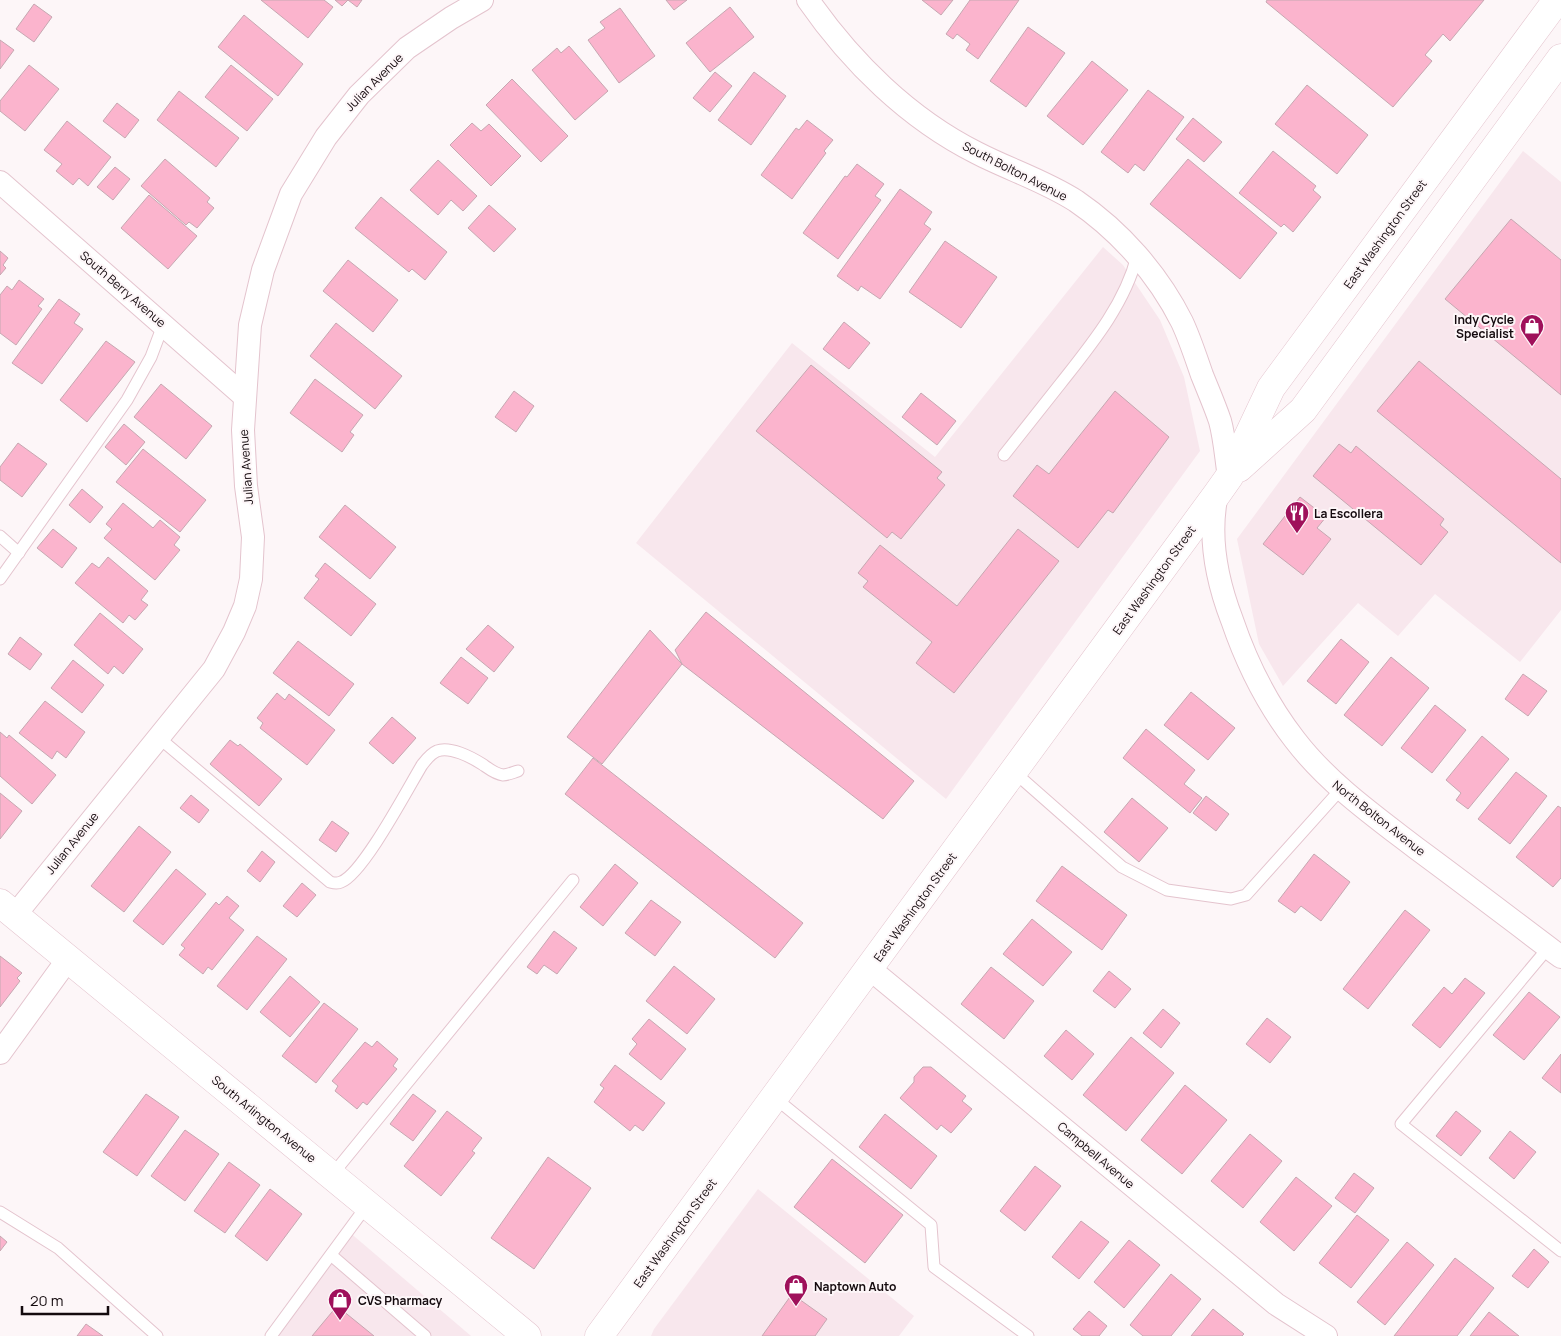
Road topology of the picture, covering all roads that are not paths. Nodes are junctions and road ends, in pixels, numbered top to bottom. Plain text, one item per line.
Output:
1 (482, 0) edge
2 (808, 0) edge
3 (1557, 0) edge
4 (1561, 58) edge
5 (0, 182) edge
6 (1137, 256) junction
7 (163, 325) junction
8 (245, 397) junction
9 (1004, 455) dead end
10 (1223, 486) junction
11 (0, 536) edge
12 (18, 553) junction
13 (0, 579) edge
14 (158, 737) junction
15 (518, 771) dead end
16 (1014, 772) junction
17 (1341, 789) junction
18 (574, 880) dead end
19 (7, 909) edge
20 (1557, 946) edge
21 (68, 959) junction
22 (870, 969) junction
23 (0, 1053) edge
24 (775, 1098) junction
25 (332, 1175) junction
26 (368, 1204) junction
27 (0, 1212) edge
28 (1561, 1251) edge
29 (331, 1255) junction
30 (1297, 1329) edge
31 (157, 1336) edge
32 (271, 1336) edge
33 (425, 1336) edge
34 (527, 1336) edge
35 (600, 1336) edge
36 (1028, 1336) edge
37 (1326, 1336) edge

1 - 8 street, Julian Avenue
2 - 6 street, South Bolton Avenue
3 - 10 main road, East Washington Street
4 - 10 main road, East Washington Street
5 - 7 street, South Berry Avenue
6 - 9 lane
6 - 10 street, South Bolton Avenue
7 - 8 street, South Berry Avenue
7 - 12 lane
8 - 14 street, Julian Avenue
10 - 16 main road, East Washington Street
10 - 17 street, North Bolton Avenue
11 - 12 lane
12 - 13 lane
14 - 15 lane
14 - 19 street, Julian Avenue
16 - 17 lane
16 - 22 main road, East Washington Street
17 - 20 street, North Bolton Avenue
18 - 25 lane
19 - 21 main road, South Arlington Avenue
20 - 28 lane
21 - 23 street
21 - 25 main road, South Arlington Avenue
22 - 24 main road, East Washington Street
22 - 30 street, Campbell Avenue
24 - 35 main road, East Washington Street
24 - 36 lane
25 - 26 main road, South Arlington Avenue
26 - 29 lane
26 - 34 main road, South Arlington Avenue
27 - 31 lane
29 - 32 lane
29 - 33 lane
30 - 37 street, Campbell Avenue

